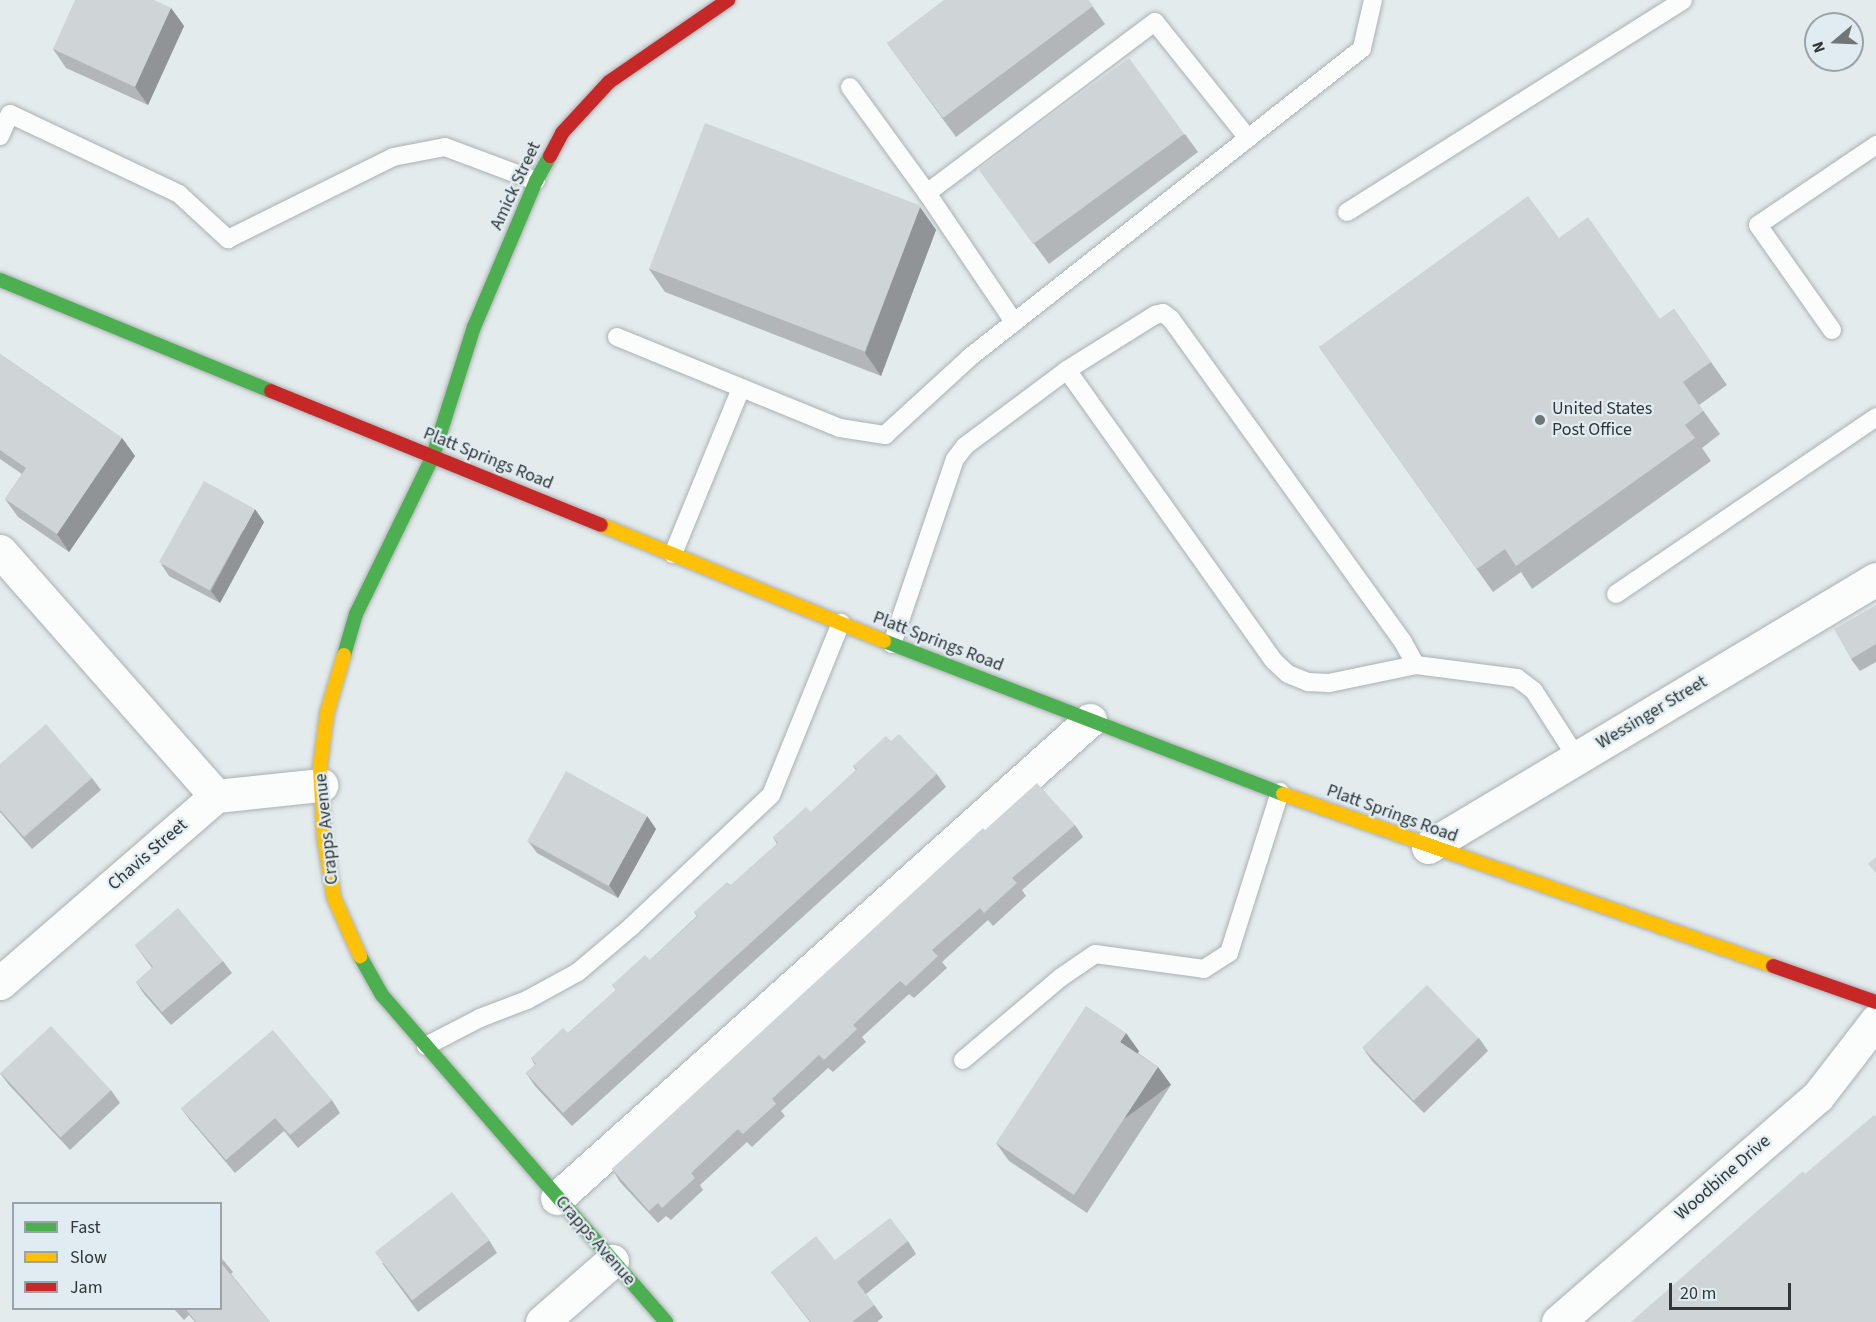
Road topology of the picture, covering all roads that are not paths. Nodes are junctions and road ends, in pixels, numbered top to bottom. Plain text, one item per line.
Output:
1 (728, 0) edge
2 (1372, 0) edge
3 (1683, 0) edge
4 (850, 87) dead end
5 (0, 136) edge
6 (1248, 138) junction
7 (1876, 145) edge
8 (536, 181) junction
9 (927, 193) junction
10 (1347, 212) dead end
11 (0, 280) edge
12 (1014, 322) junction
13 (1832, 330) dead end
14 (617, 337) dead end
15 (1067, 370) junction
16 (741, 388) junction
17 (1876, 417) edge
18 (433, 456) junction
19 (0, 551) edge
20 (673, 554) junction
21 (1876, 579) edge
22 (1616, 594) dead end
23 (841, 623) junction
24 (892, 644) junction
25 (1416, 665) junction
26 (1090, 720) junction
27 (1577, 758) junction
28 (321, 785) junction
29 (1280, 792) junction
30 (216, 796) junction
31 (1428, 847) junction
32 (0, 983) edge
33 (1876, 1002) edge
34 (1872, 1040) edge
35 (426, 1046) junction
36 (963, 1060) dead end
37 (557, 1198) junction
38 (612, 1261) junction
39 (542, 1322) edge
40 (666, 1322) edge
41 (1558, 1322) edge

1 - 8 main road, Amick Street
2 - 6 lane
3 - 10 lane
4 - 9 lane
5 - 8 lane
6 - 9 lane
6 - 12 lane
7 - 13 lane
8 - 18 main road, Amick Street
9 - 12 lane
11 - 18 main road, Platt Springs Road
12 - 16 lane
14 - 16 lane
15 - 24 lane
15 - 25 lane
15 - 25 lane
16 - 20 lane
17 - 22 lane
18 - 20 main road, Platt Springs Road
18 - 28 main road, Crapps Avenue
19 - 30 street
20 - 23 main road, Platt Springs Road
21 - 27 street, Wessinger Street
23 - 24 main road, Platt Springs Road
23 - 35 lane
24 - 26 main road, Platt Springs Road
25 - 27 lane
26 - 29 main road, Platt Springs Road
26 - 37 street
27 - 31 street, Wessinger Street
28 - 30 street
28 - 35 main road, Crapps Avenue
29 - 31 main road, Platt Springs Road
29 - 36 lane
30 - 32 street, Chavis Street
31 - 33 main road, Platt Springs Road
34 - 41 street, Woodbine Drive
35 - 37 main road, Crapps Avenue
37 - 38 main road, Crapps Avenue
38 - 39 street
38 - 40 main road, Crapps Avenue

